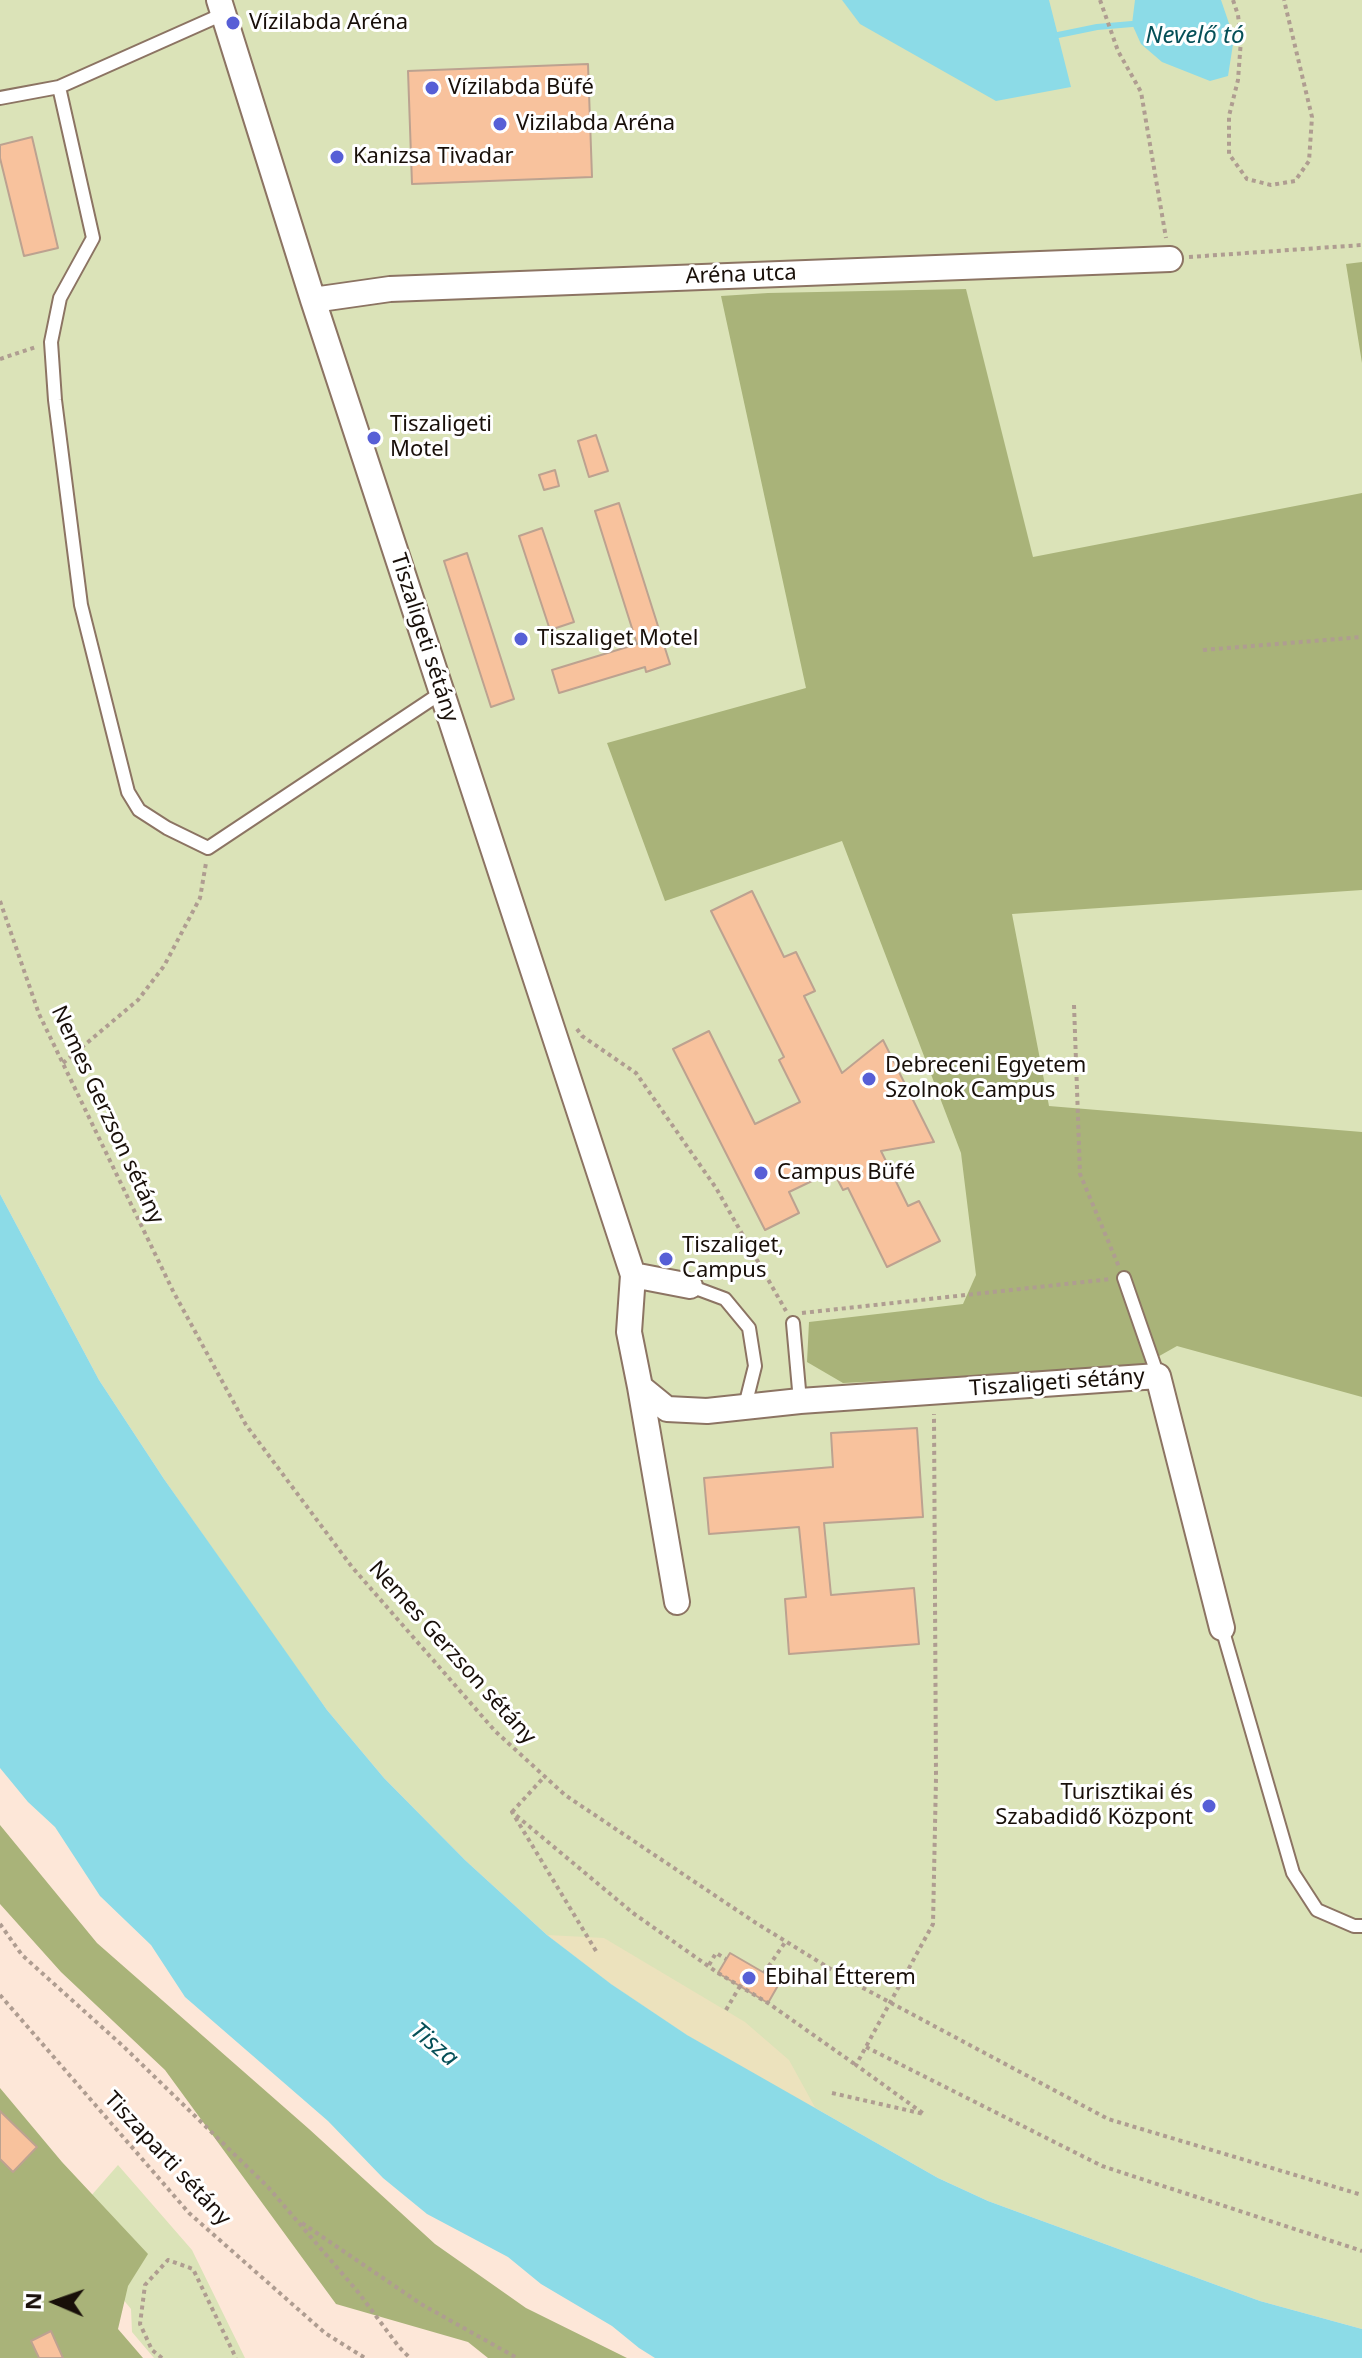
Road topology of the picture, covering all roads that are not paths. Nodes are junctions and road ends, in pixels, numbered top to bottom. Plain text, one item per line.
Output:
1 (221, 7) edge
2 (59, 87) junction
3 (0, 98) edge
4 (1170, 259) road end
5 (313, 300) junction
6 (441, 693) junction
7 (633, 1275) junction
8 (1124, 1278) road end
9 (690, 1286) joint
10 (793, 1323) dead end
11 (1158, 1376) junction
12 (640, 1387) junction
13 (800, 1401) junction
14 (745, 1406) junction
15 (677, 1602) dead end
16 (1222, 1628) joint
17 (1362, 1926) edge

1 - 2 lane
1 - 5 street, Tiszaligeti sétány
2 - 3 lane
2 - 6 lane
4 - 5 street, Aréna utca
5 - 6 street, Tiszaligeti sétány
6 - 7 street, Tiszaligeti sétány
7 - 9 street
7 - 12 street, Tiszaligeti sétány
8 - 11 lane
9 - 14 lane
10 - 13 lane
11 - 13 street, Tiszaligeti sétány
11 - 16 street, Tiszaligeti sétány
12 - 14 street, Tiszaligeti sétány
12 - 15 street, Tiszaligeti sétány
13 - 14 street, Tiszaligeti sétány
16 - 17 lane

